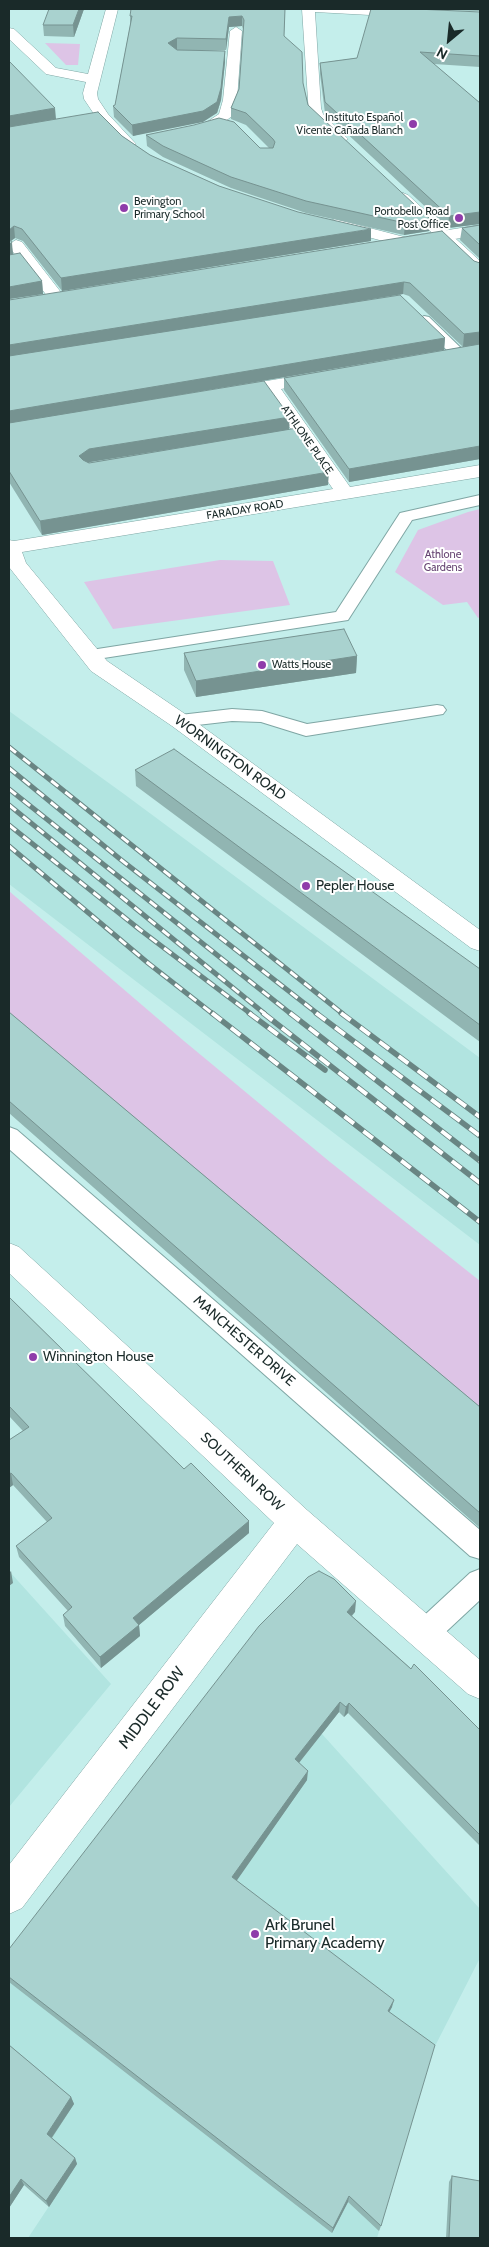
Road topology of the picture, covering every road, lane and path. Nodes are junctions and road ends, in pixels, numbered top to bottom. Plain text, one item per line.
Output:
1 (112, 9) edge
2 (308, 9) edge
3 (316, 9) edge
4 (480, 17) edge
5 (236, 31) edge
6 (9, 32) edge
7 (93, 79) junction
8 (179, 134) edge
9 (144, 147) dead end
10 (351, 148) edge
11 (392, 187) edge
12 (480, 230) edge
13 (445, 236) junction
14 (406, 242) junction
15 (16, 245) edge
16 (389, 245) junction
17 (369, 248) edge
18 (26, 258) junction
19 (9, 262) edge
20 (480, 269) edge
21 (77, 295) edge
22 (58, 298) junction
23 (38, 301) edge
24 (417, 313) edge
25 (466, 353) joint
26 (440, 357) edge
27 (336, 374) edge
28 (270, 386) junction
29 (212, 395) edge
30 (302, 434) junction
31 (283, 437) edge
32 (480, 471) edge
33 (345, 494) junction
34 (480, 500) edge
35 (10, 551) edge
36 (91, 655) junction
37 (437, 710) dead end
38 (180, 721) junction
39 (480, 942) edge
40 (9, 1136) edge
41 (9, 1255) edge
42 (295, 1522) junction
43 (480, 1547) edge
44 (480, 1582) edge
45 (425, 1633) junction
46 (480, 1682) edge
47 (9, 1895) edge

1 - 7 street
2 - 10 street
3 - 4 street
5 - 8 street
6 - 7 street
7 - 9 street
11 - 13 street
12 - 13 street
13 - 14 street
13 - 20 street
14 - 16 street
14 - 16 street
15 - 18 street
16 - 17 street
18 - 19 lane
18 - 22 street
21 - 22 street
22 - 23 street
24 - 25 lane
25 - 26 street
27 - 28 street
28 - 29 street
28 - 30 street, ATHLONE PLACE
30 - 31 lane
30 - 33 street, ATHLONE PLACE
32 - 33 street, FARADAY ROAD
33 - 35 street, FARADAY ROAD
34 - 36 lane
35 - 36 street, WORNINGTON ROAD
36 - 38 street, WORNINGTON ROAD
37 - 38 lane
38 - 39 street, WORNINGTON ROAD
40 - 43 lane, MANCHESTER DRIVE
41 - 42 street, SOUTHERN ROW
42 - 45 street, SOUTHERN ROW
42 - 47 street, MIDDLE ROW
44 - 45 lane
45 - 46 street, SOUTHERN ROW

